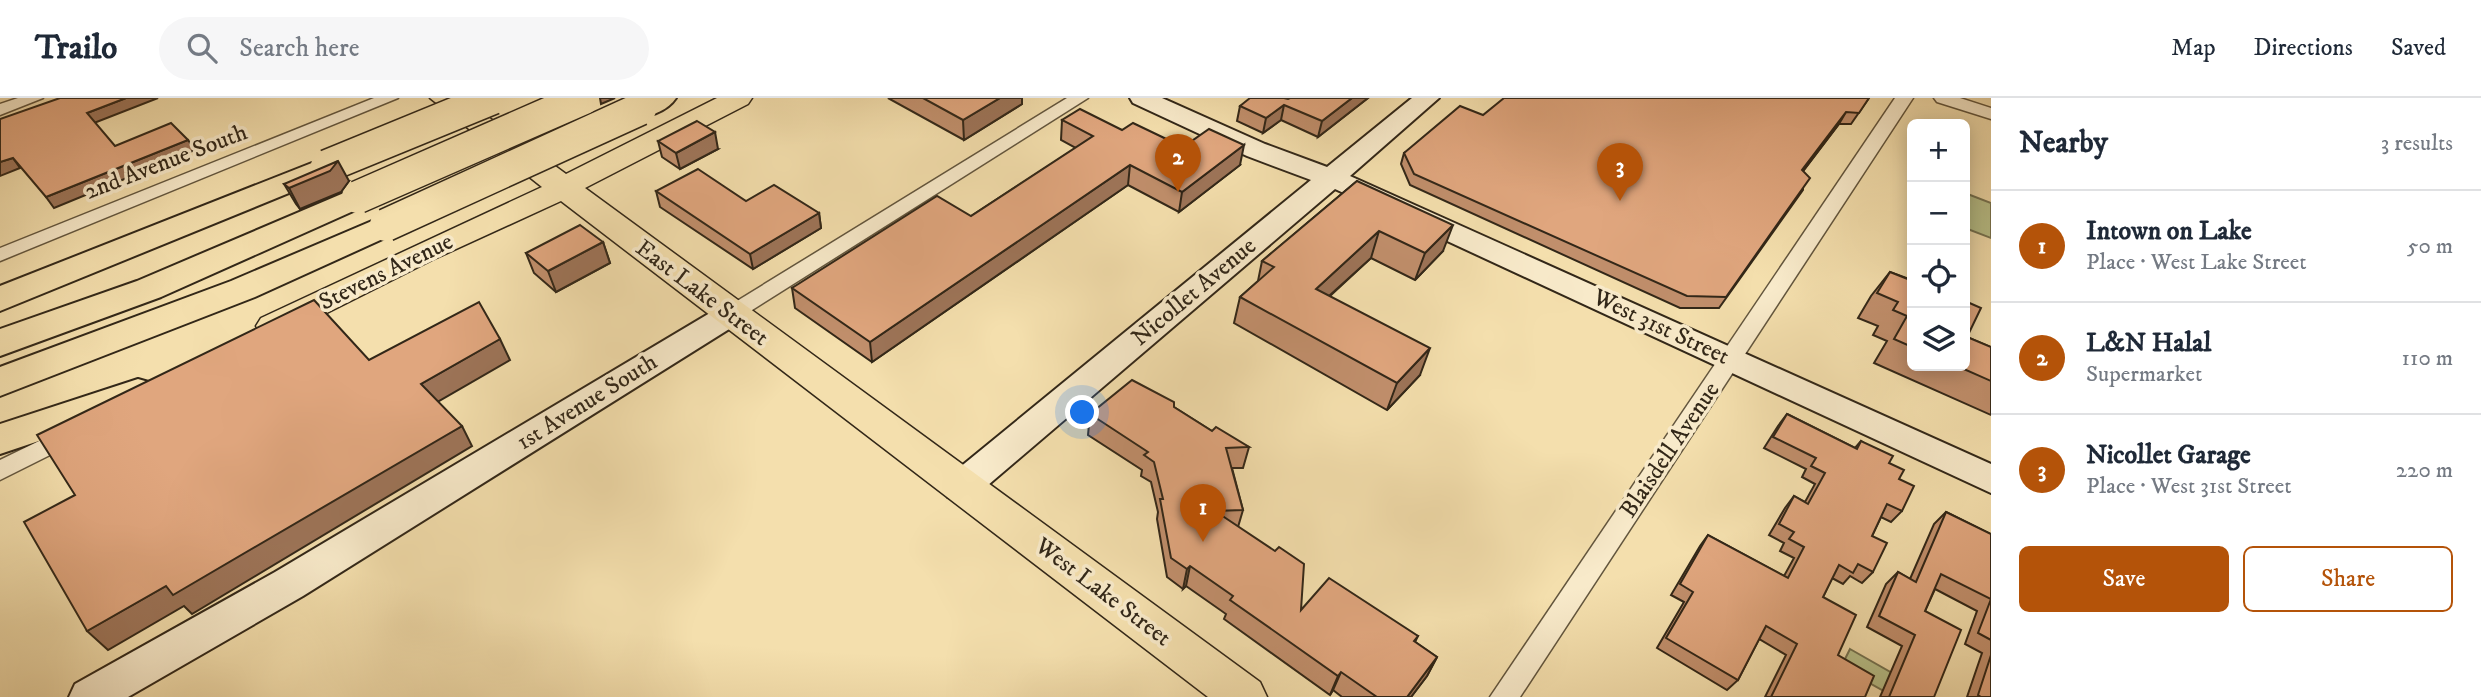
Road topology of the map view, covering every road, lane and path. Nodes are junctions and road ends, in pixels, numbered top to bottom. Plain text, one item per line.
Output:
1 (34, 98) edge
2 (389, 98) edge
3 (444, 98) edge
4 (493, 98) edge
5 (564, 98) edge
6 (584, 98) edge
7 (738, 98) edge
8 (1079, 98) edge
9 (1142, 98) edge
10 (1427, 98) edge
11 (1904, 98) edge
12 (1943, 98) edge
13 (651, 103) edge
14 (0, 110) edge
15 (1991, 114) edge
16 (1331, 177) junction
17 (562, 188) junction
18 (354, 194) junction
19 (196, 222) junction
20 (0, 254) edge
21 (0, 279) edge
22 (0, 299) edge
23 (731, 314) junction
24 (0, 330) edge
25 (245, 341) edge
26 (0, 343) edge
27 (1731, 359) junction
28 (0, 382) edge
29 (159, 383) joint
30 (0, 439) edge
31 (0, 471) edge
32 (1991, 478) edge
33 (961, 487) junction
34 (90, 697) edge
35 (1244, 697) edge
36 (1504, 697) edge

1 - 14 street
2 - 20 street, 2nd Avenue South
3 - 17 main road, East Lake Street
4 - 19 highway, bridge
5 - 18 highway
6 - 18 highway, bridge
7 - 17 main road, Stevens Avenue
8 - 23 street, 1st Avenue South
9 - 16 street, West 31st Street
10 - 16 street, Nicollet Avenue
11 - 27 street, Blaisdell Avenue
12 - 15 street
13 - 28 highway, bridge
16 - 27 street, West 31st Street
16 - 33 street, Nicollet Avenue
17 - 23 main road, East Lake Street
17 - 25 main road, Stevens Avenue
18 - 24 highway
18 - 26 highway
19 - 21 highway
19 - 22 highway
23 - 33 main road, East Lake Street
23 - 34 street, 1st Avenue South
27 - 32 street, West 31st Street
27 - 36 street, Blaisdell Avenue
29 - 30 highway
29 - 31 street
33 - 35 main road, West Lake Street

